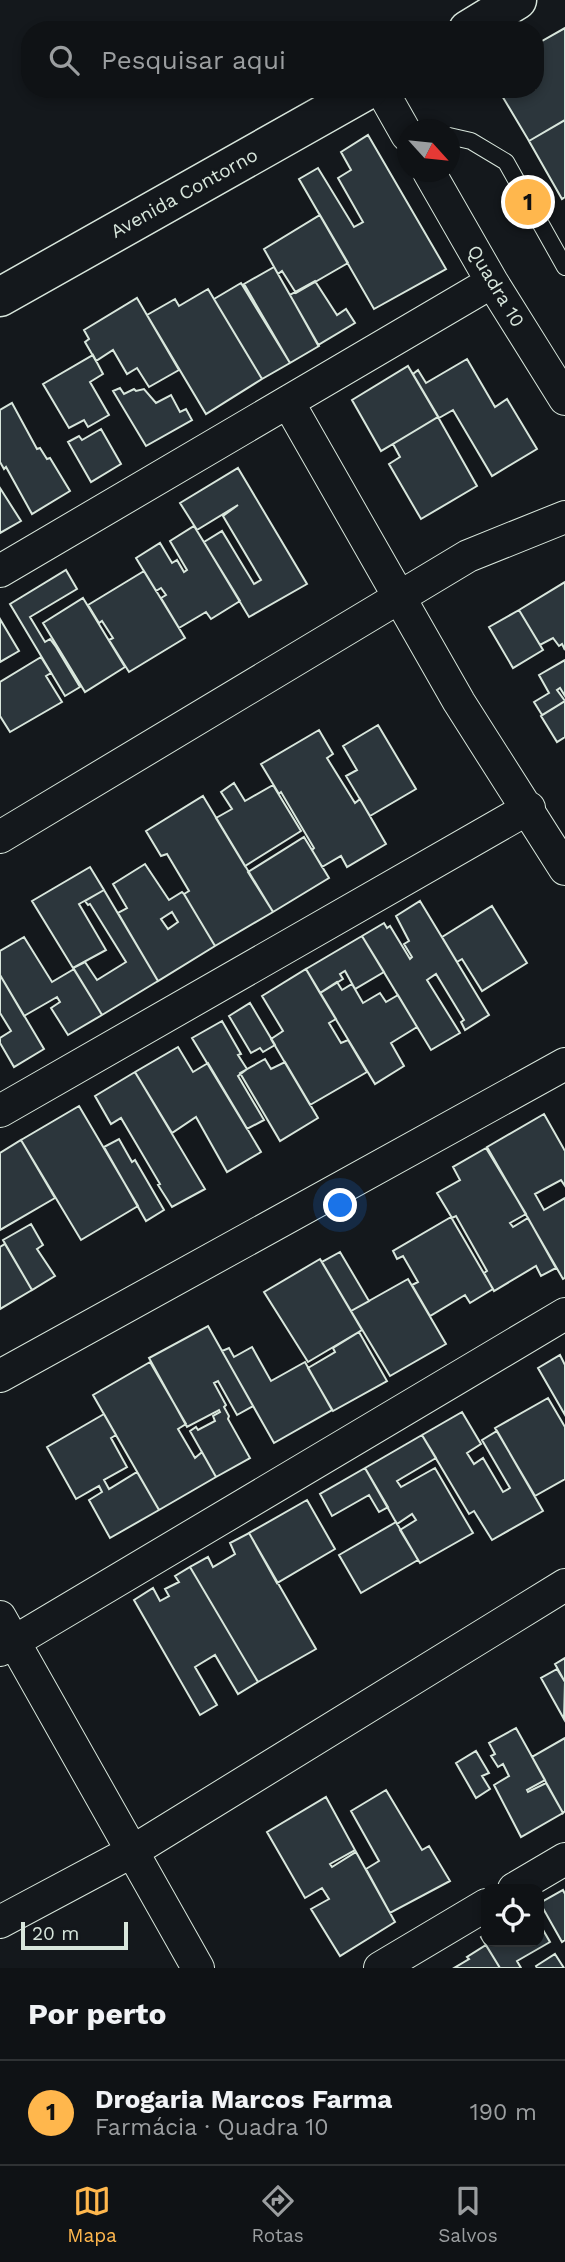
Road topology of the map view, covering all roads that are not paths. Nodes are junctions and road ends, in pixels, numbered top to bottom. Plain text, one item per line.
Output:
1 (517, 0) edge
2 (483, 21) edge
3 (353, 98) edge
4 (388, 98) edge
5 (404, 119) edge
6 (460, 138) edge
7 (435, 182) edge
8 (565, 267) edge
9 (492, 282) junction
10 (0, 297) edge
11 (565, 399) edge
12 (288, 402) junction
13 (565, 517) edge
14 (0, 571) edge
15 (400, 598) junction
16 (529, 808) junction
17 (0, 837) edge
18 (565, 869) edge
19 (565, 1064) edge
20 (0, 1111) edge
21 (565, 1314) edge
22 (0, 1376) edge
23 (565, 1585) edge
24 (5, 1636) edge
25 (132, 1851) junction
26 (565, 1859) edge
27 (522, 1884) edge
28 (481, 1908) edge
29 (0, 1922) edge
30 (198, 1968) edge
31 (380, 1968) edge

1 - 2 street
3 - 10 street, Avenida Contorno
4 - 5 street
6 - 8 lane
7 - 9 street, Quadra 10
9 - 11 street, Quadra 10
9 - 12 street
12 - 14 street
12 - 15 street
13 - 15 street
15 - 16 street
15 - 17 street
16 - 18 street
16 - 20 street
19 - 22 street
21 - 24 street
23 - 25 street
24 - 25 street
25 - 29 street
25 - 30 street
26 - 27 street
28 - 31 street

